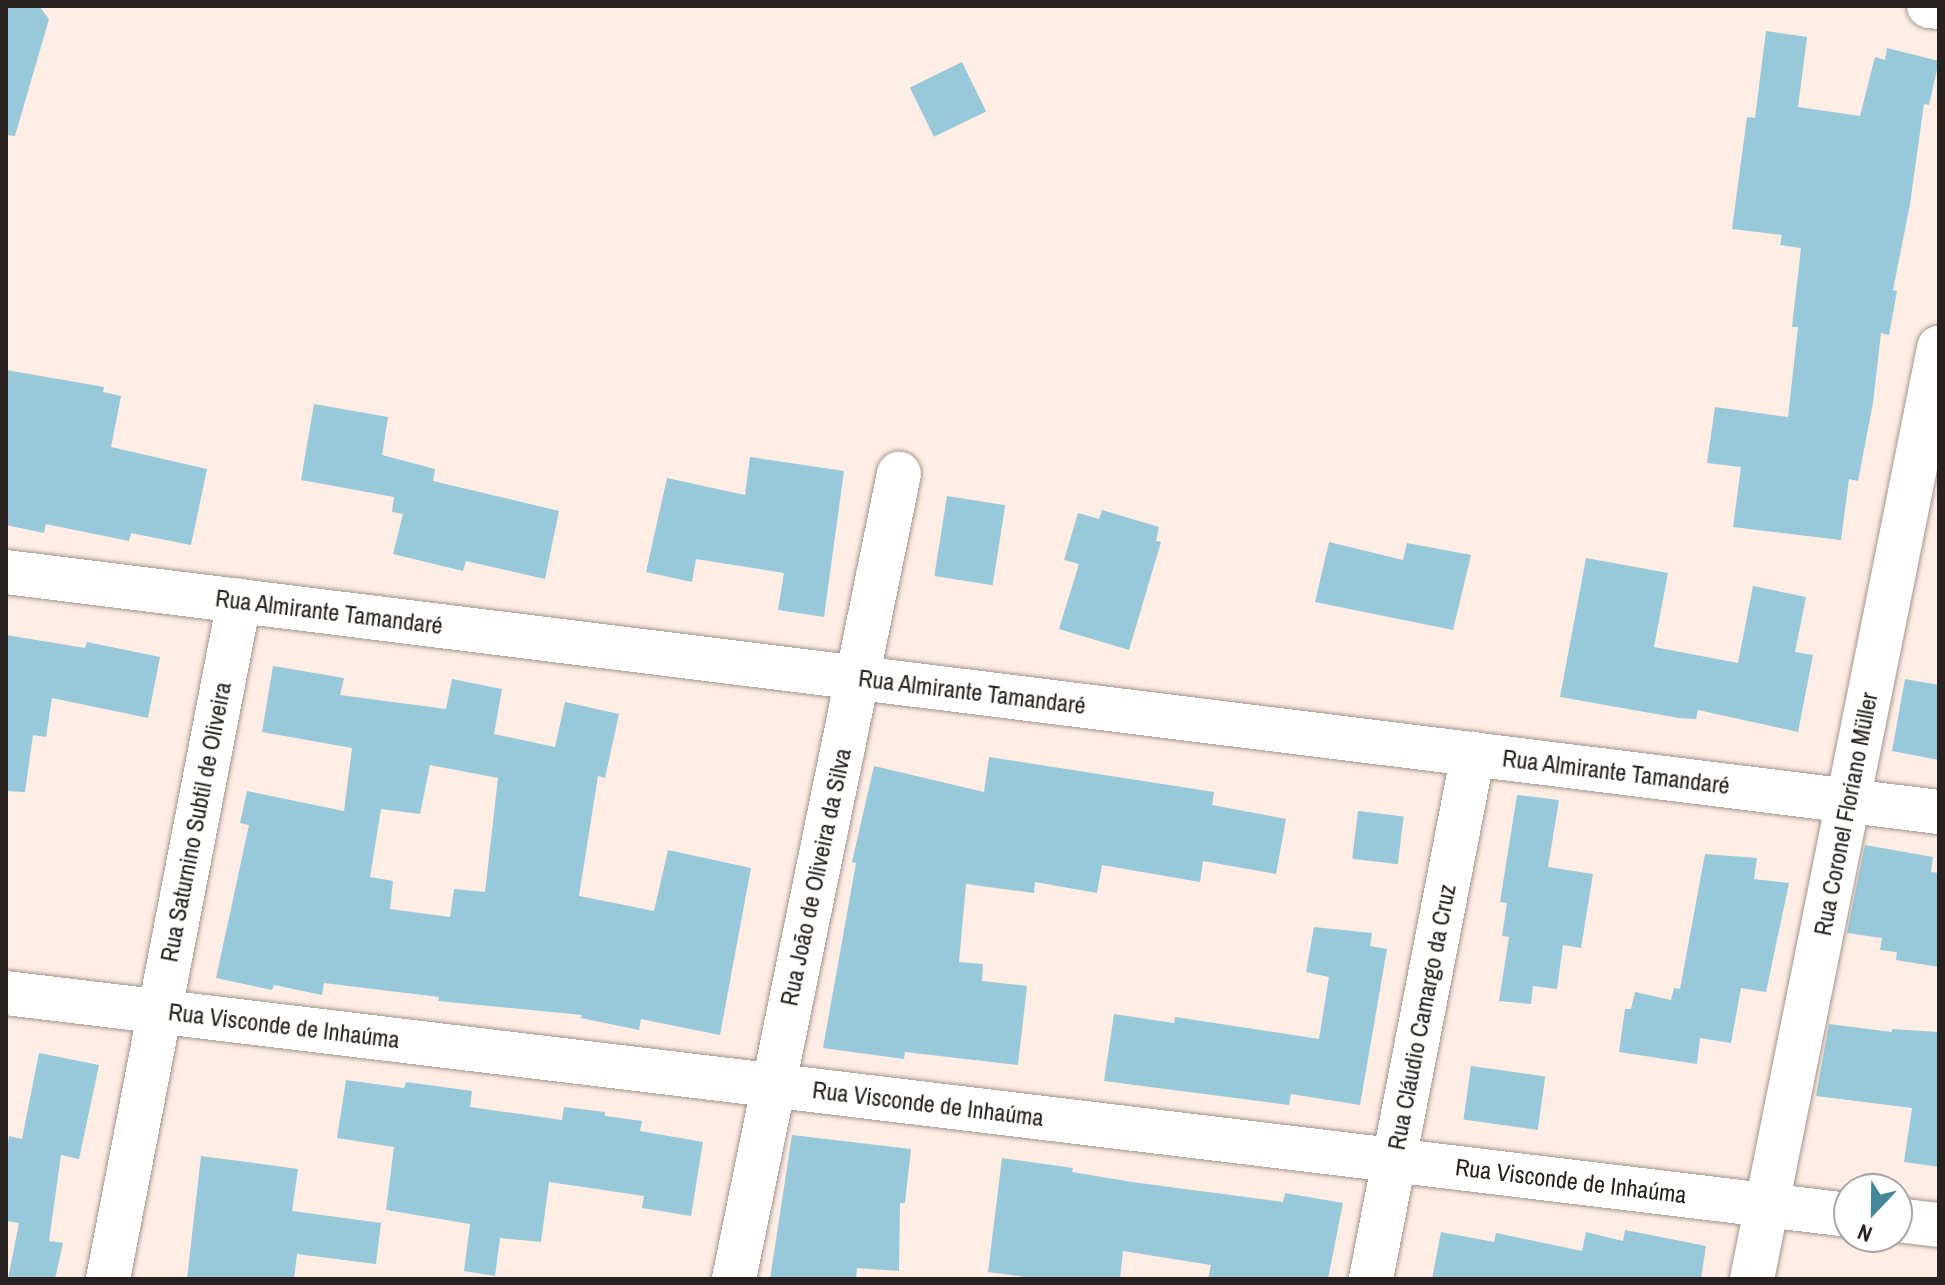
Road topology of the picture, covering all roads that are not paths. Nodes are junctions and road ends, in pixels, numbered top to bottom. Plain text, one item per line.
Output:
1 (1929, 6) edge
2 (1939, 7) edge
3 (1939, 348) edge
4 (899, 474) dead end
5 (6, 572) edge
6 (239, 601) junction
7 (857, 678) junction
8 (1473, 754) junction
9 (1848, 801) junction
10 (1939, 812) edge
11 (6, 993) edge
12 (159, 1011) junction
13 (774, 1085) junction
14 (1394, 1160) junction
15 (1767, 1205) junction
16 (1833, 1213) edge
17 (1913, 1222) edge
18 (1939, 1225) edge
19 (108, 1279) edge
20 (734, 1279) edge
21 (1371, 1279) edge
22 (1752, 1279) edge

1 - 2 street
3 - 9 street, Rua Coronel Floriano Müller
4 - 7 street, Rua João de Oliveira da Silva
5 - 6 street, Rua Almirante Tamandaré
6 - 7 street, Rua Almirante Tamandaré
6 - 12 street, Rua Saturnino Subtil de Oliveira
7 - 8 street, Rua Almirante Tamandaré
7 - 13 street, Rua João de Oliveira da Silva
8 - 9 street, Rua Almirante Tamandaré
8 - 14 street, Rua Cláudio Camargo da Cruz
9 - 10 street, Rua Almirante Tamandaré
9 - 15 street, Rua Coronel Floriano Müller
11 - 12 street, Rua Visconde de Inhaúma
12 - 13 street, Rua Visconde de Inhaúma
12 - 19 street, Rua Saturnino Subtil de Oliveira
13 - 14 street, Rua Visconde de Inhaúma
13 - 20 street, Rua João de Oliveira da Silva
14 - 15 street, Rua Visconde de Inhaúma
14 - 21 street, Rua Cláudio Camargo da Cruz
15 - 16 street, Rua Visconde de Inhaúma
15 - 22 street, Rua Coronel Floriano Müller
17 - 18 street

